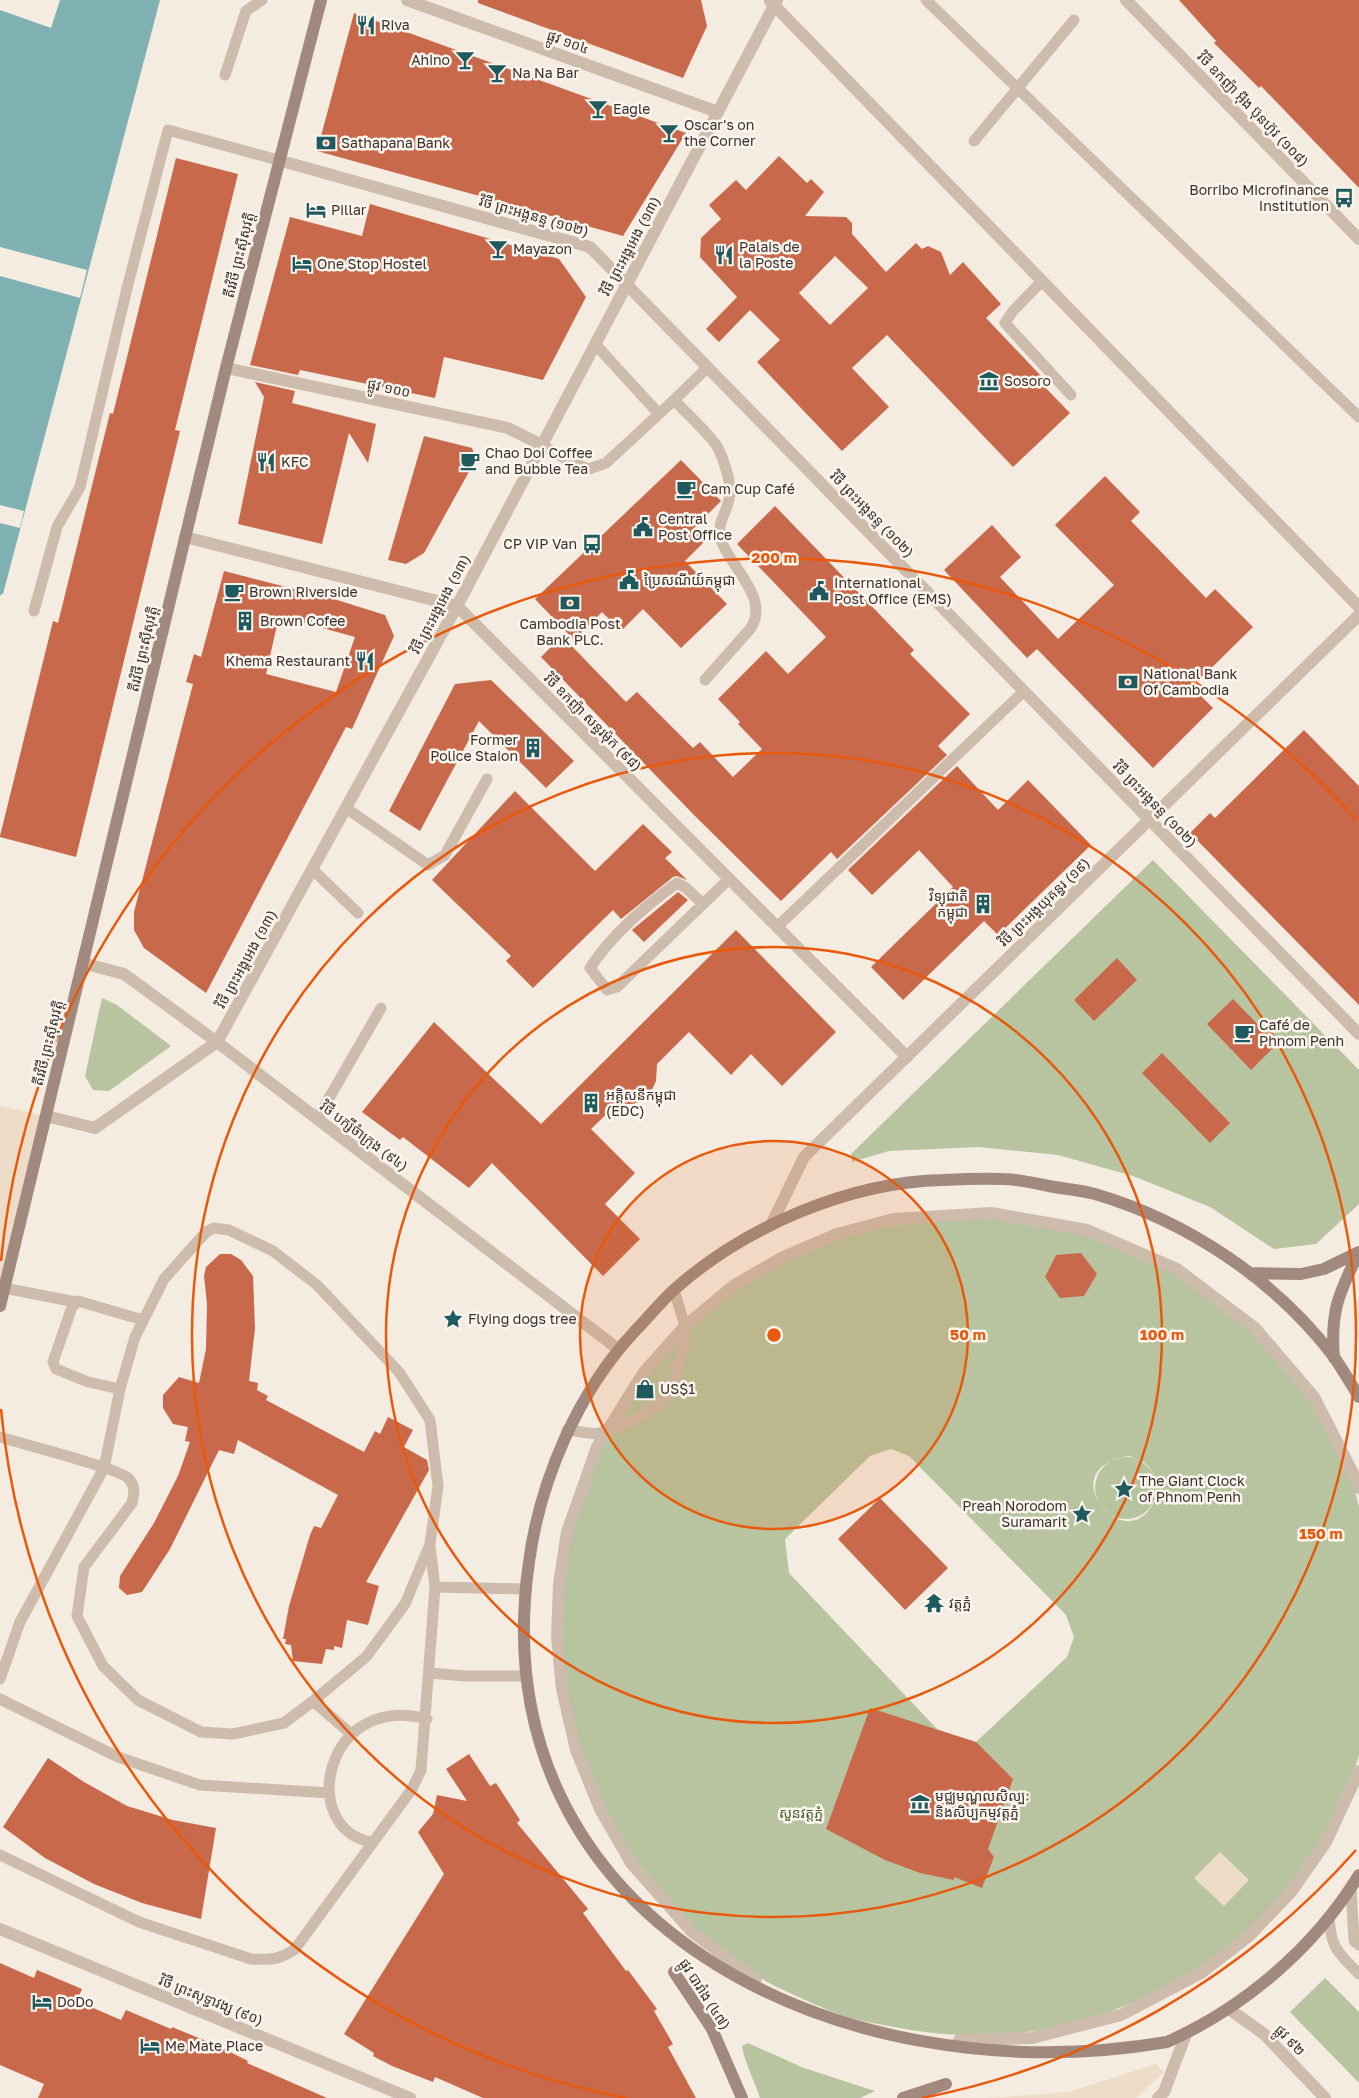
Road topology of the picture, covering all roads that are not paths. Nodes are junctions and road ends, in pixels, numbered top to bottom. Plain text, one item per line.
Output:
1 (262, 0) edge
2 (321, 0) edge
3 (407, 0) edge
4 (926, 0) edge
5 (1126, 0) edge
6 (773, 2) edge
7 (1074, 20) dead end
8 (225, 76) dead end
9 (1018, 88) junction
10 (718, 112) junction
11 (974, 141) dead end
12 (278, 160) junction
13 (1359, 239) edge
14 (1042, 281) junction
15 (626, 284) junction
16 (595, 344) junction
17 (708, 367) junction
18 (226, 368) junction
19 (1071, 395) dead end
20 (674, 400) junction
21 (659, 414) junction
22 (1359, 417) edge
23 (542, 444) junction
24 (185, 537) junction
25 (457, 606) junction
26 (1359, 607) edge
27 (34, 611) dead end
28 (1359, 615) edge
29 (705, 680) dead end
30 (1024, 691) junction
31 (487, 779) dead end
32 (346, 808) junction
33 (1150, 820) junction
34 (312, 869) junction
35 (729, 879) junction
36 (703, 904) junction
37 (358, 913) dead end
38 (777, 927) junction
39 (83, 963) junction
40 (381, 1008) dead end
41 (1359, 1034) edge
42 (217, 1042) junction
43 (907, 1057) junction
44 (46, 1116) junction
45 (317, 1119) junction
46 (770, 1225) junction
47 (1359, 1252) edge
48 (1250, 1273) junction
49 (4, 1288) junction
50 (674, 1290) junction
51 (76, 1302) junction
52 (0, 1306) edge
53 (143, 1320) junction
54 (685, 1326) junction
55 (618, 1349) junction
56 (1334, 1358) junction
57 (120, 1389) junction
58 (1359, 1397) edge
59 (567, 1430) junction
60 (608, 1430) junction
61 (0, 1437) edge
62 (104, 1468) junction
63 (1359, 1488) edge
64 (430, 1544) junction
65 (435, 1587) junction
66 (525, 1589) junction
67 (430, 1672) junction
68 (525, 1676) junction
69 (0, 1679) edge
70 (0, 1699) edge
71 (314, 1701) junction
72 (427, 1719) junction
73 (350, 1733) junction
74 (1359, 1771) edge
75 (329, 1793) junction
76 (371, 1842) junction
77 (0, 1855) edge
78 (590, 1863) dead end
79 (1356, 1882) edge
80 (1329, 1917) junction
81 (0, 1929) edge
82 (1359, 1945) edge
83 (1359, 1974) edge
84 (697, 1986) dead end
85 (1229, 2009) junction
86 (1186, 2034) junction
87 (1132, 2057) dead end
88 (919, 2079) dead end
89 (1321, 2097) edge
90 (410, 2098) edge
91 (742, 2098) edge
92 (903, 2098) edge
93 (1158, 2098) edge

1 - 8 lane
2 - 12 main road, តីរវិថី ព្រះស៊ីសុវត្តិ
3 - 10 street, ផ្លូវ ១០៤
4 - 9 lane
5 - 13 street, វិថី ឧកញ៉ា អ៊ីង ប៊ុនហ៊ូវ (១០៨)
6 - 10 street, វិថី ព្រះអង្គអេង (១៣)
6 - 14 street
7 - 9 lane
9 - 11 lane
9 - 22 lane
10 - 15 street, វិថី ព្រះអង្គអេង (១៣)
12 - 15 street, វិថី ព្រះអង្គនន្ទ (១០២)
12 - 18 main road, តីរវិថី ព្រះស៊ីសុវត្តិ
12 - 27 lane
14 - 19 lane
14 - 26 street
15 - 16 street, វិថី ព្រះអង្គអេង (១៣)
15 - 17 street, វិថី ព្រះអង្គនន្ទ (១០២)
16 - 21 lane
16 - 23 street, វិថី ព្រះអង្គអេង (១៣)
17 - 20 lane
17 - 30 street, វិថី ព្រះអង្គនន្ទ (១០២)
18 - 23 street, ផ្លូវ ១០០
18 - 24 main road, តីរវិថី ព្រះស៊ីសុវត្តិ
20 - 21 lane
20 - 29 lane
21 - 23 lane
23 - 25 street, វិថី ព្រះអង្គអេង (១៣)
24 - 25 street
24 - 39 main road, តីរវិថី ព្រះស៊ីសុវត្តិ
25 - 32 street, វិថី ព្រះអង្គអេង (១៣)
25 - 35 street, វិថី ឧកញ៉ា សន្ធរម៉ុក (៩៨)
28 - 33 street, វិថី ព្រះអង្គយុគន្ធរ (១៩)
30 - 33 street, វិថី ព្រះអង្គនន្ទ (១០២)
30 - 38 lane
31 - 32 lane
32 - 34 street, វិថី ព្រះអង្គអេង (១៣)
33 - 41 street, វិថី ព្រះអង្គនន្ទ (១០២)
33 - 43 street, វិថី ព្រះអង្គយុគន្ធរ (១៩)
34 - 37 lane
34 - 42 street, វិថី ព្រះអង្គអេង (១៣)
35 - 36 lane
35 - 38 street, វិថី ឧកញ៉ា សន្ធរម៉ុក (៩៨)
36 - 36 lane
38 - 43 street, វិថី ឧកញ៉ា សន្ធរម៉ុក (៩៨)
39 - 42 street, វិថី បក្សីចំាក្រុង (៩៤)
39 - 44 main road, តីរវិថី ព្រះស៊ីសុវត្តិ
40 - 45 lane
42 - 44 street, វិថី ព្រះអង្គអេង (១៣)
42 - 45 street, វិថី បក្សីចំាក្រុង (៩៤)
43 - 46 street, វិថី ព្រះអង្គយុគន្ធរ (១៩)
44 - 49 main road, តីរវិថី ព្រះស៊ីសុវត្តិ
45 - 55 street, វិថី បក្សីចំាក្រុង (៩៤)
46 - 48 main road
46 - 50 main road
47 - 48 main road
47 - 56 main road
48 - 56 main road
49 - 51 lane
49 - 52 main road, តីរវិថី ព្រះស៊ីសុវត្តិ
50 - 54 lane
50 - 55 main road
51 - 53 lane
51 - 57 lane
53 - 57 lane
53 - 64 lane
54 - 60 street
54 - 60 lane
54 - 63 street
55 - 59 main road
56 - 58 main road
57 - 62 lane
59 - 60 lane
59 - 66 main road
60 - 74 street
61 - 62 lane
62 - 69 lane
62 - 71 lane
64 - 65 lane
64 - 71 lane
65 - 66 lane
65 - 67 lane
66 - 68 main road
67 - 68 lane
67 - 72 lane
68 - 78 main road
70 - 75 lane
71 - 73 lane
72 - 73 lane
72 - 76 lane
73 - 75 lane
75 - 76 lane
76 - 77 lane
79 - 80 main road
79 - 82 lane
80 - 83 lane
80 - 85 main road
81 - 90 street, វិថី ព្រះសុទ្ធាវង្ស (៩០)
84 - 91 main road, ផ្លូវ បារាំង (៤៧)
85 - 86 main road
85 - 89 street, ផ្លូវ ៩២
86 - 87 main road
86 - 93 street
88 - 92 main road

